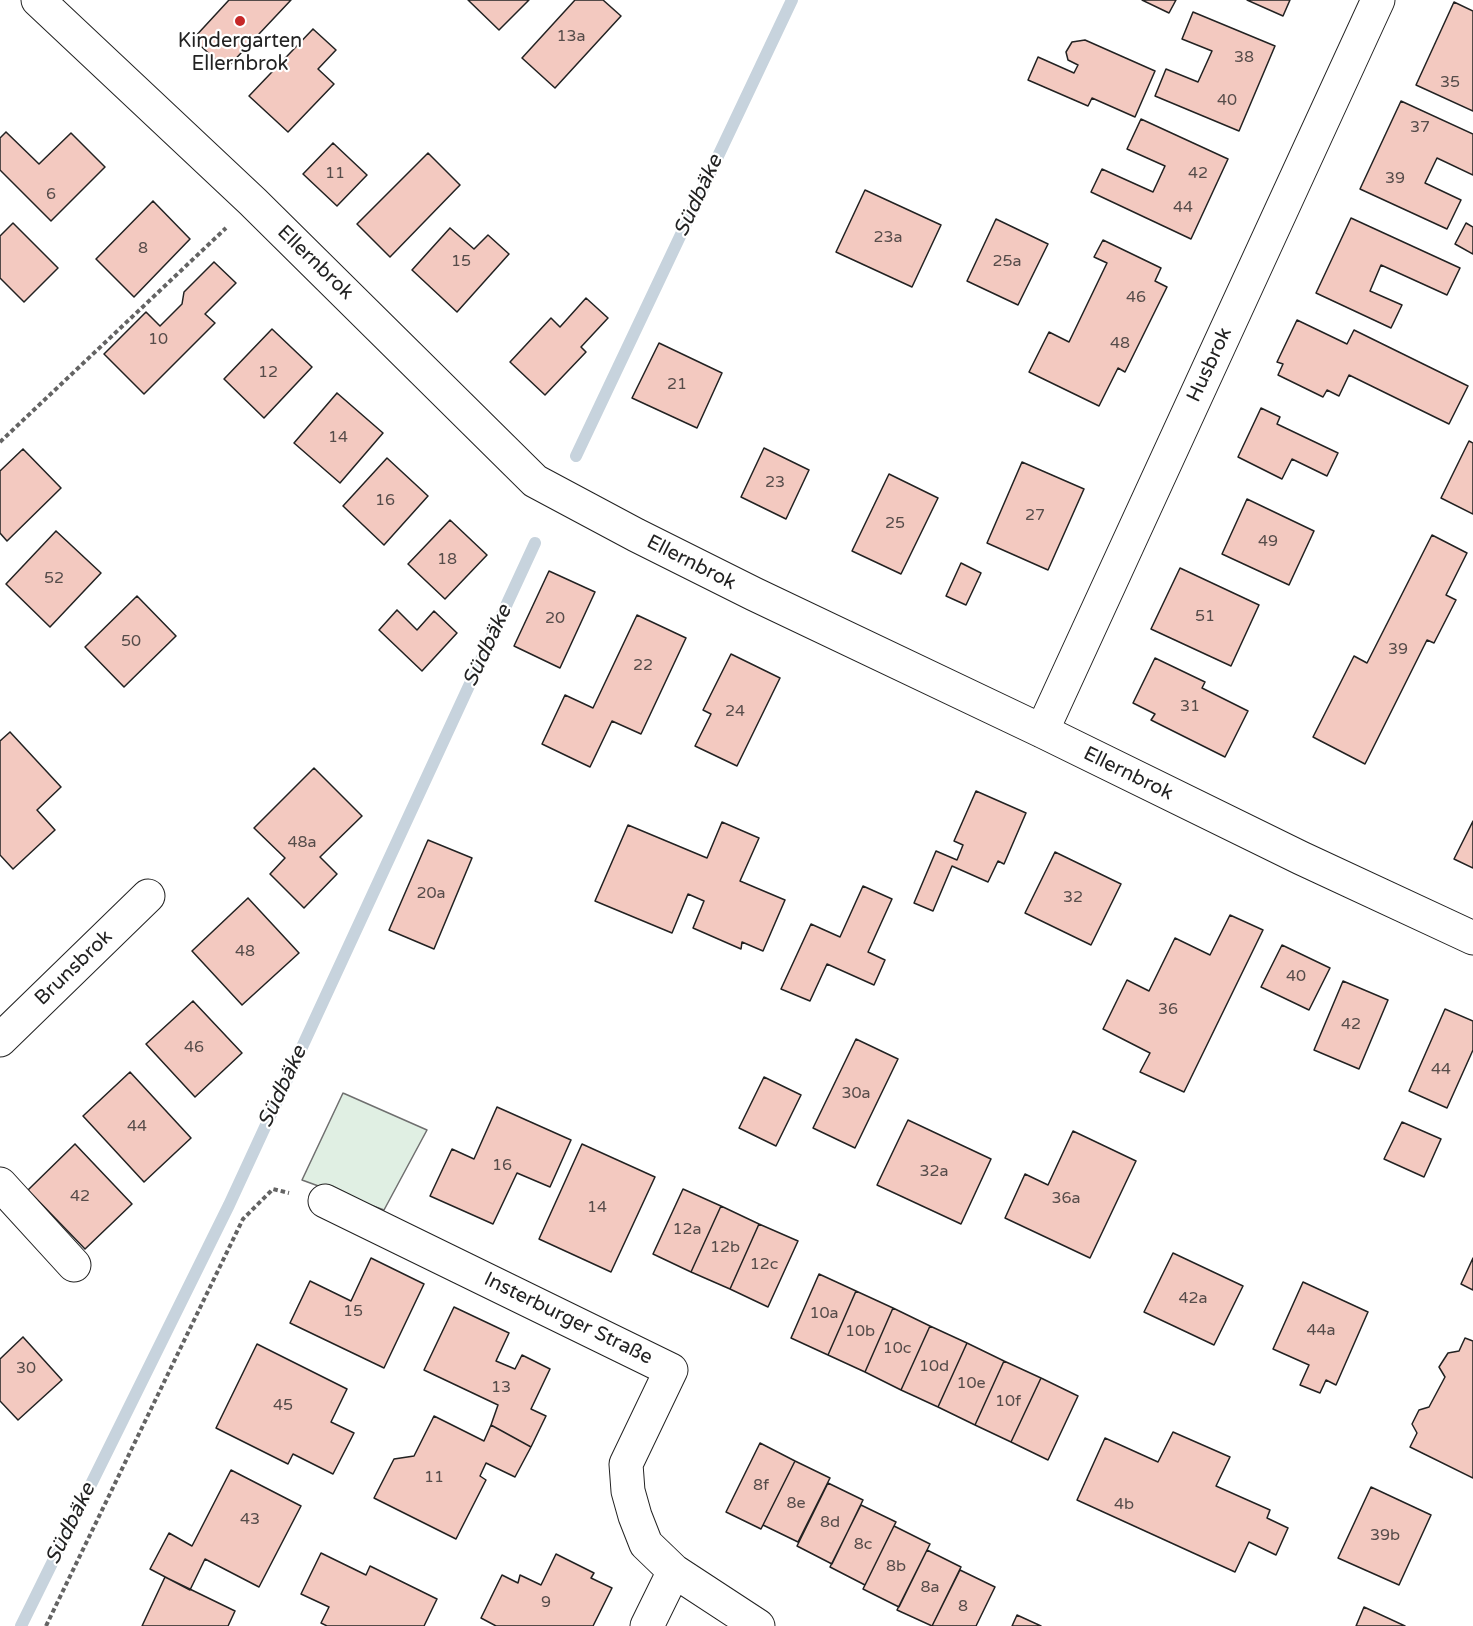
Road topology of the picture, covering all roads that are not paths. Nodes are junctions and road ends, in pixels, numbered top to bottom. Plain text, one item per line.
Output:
1 (38, 0) edge
2 (1378, 0) edge
3 (1042, 730) junction
4 (148, 896) dead end
5 (1473, 938) edge
6 (0, 1040) edge
7 (0, 1184) edge
8 (325, 1201) road end
9 (74, 1265) dead end
10 (674, 1571) junction
11 (647, 1626) edge
12 (758, 1626) edge

1 - 3 street, Ellernbrok
2 - 3 street, Husbrok
3 - 5 street, Ellernbrok
4 - 6 street, Brunsbrok
7 - 9 street
8 - 10 street, Insterburger Straße
10 - 11 street
10 - 12 street, Insterburger Straße

